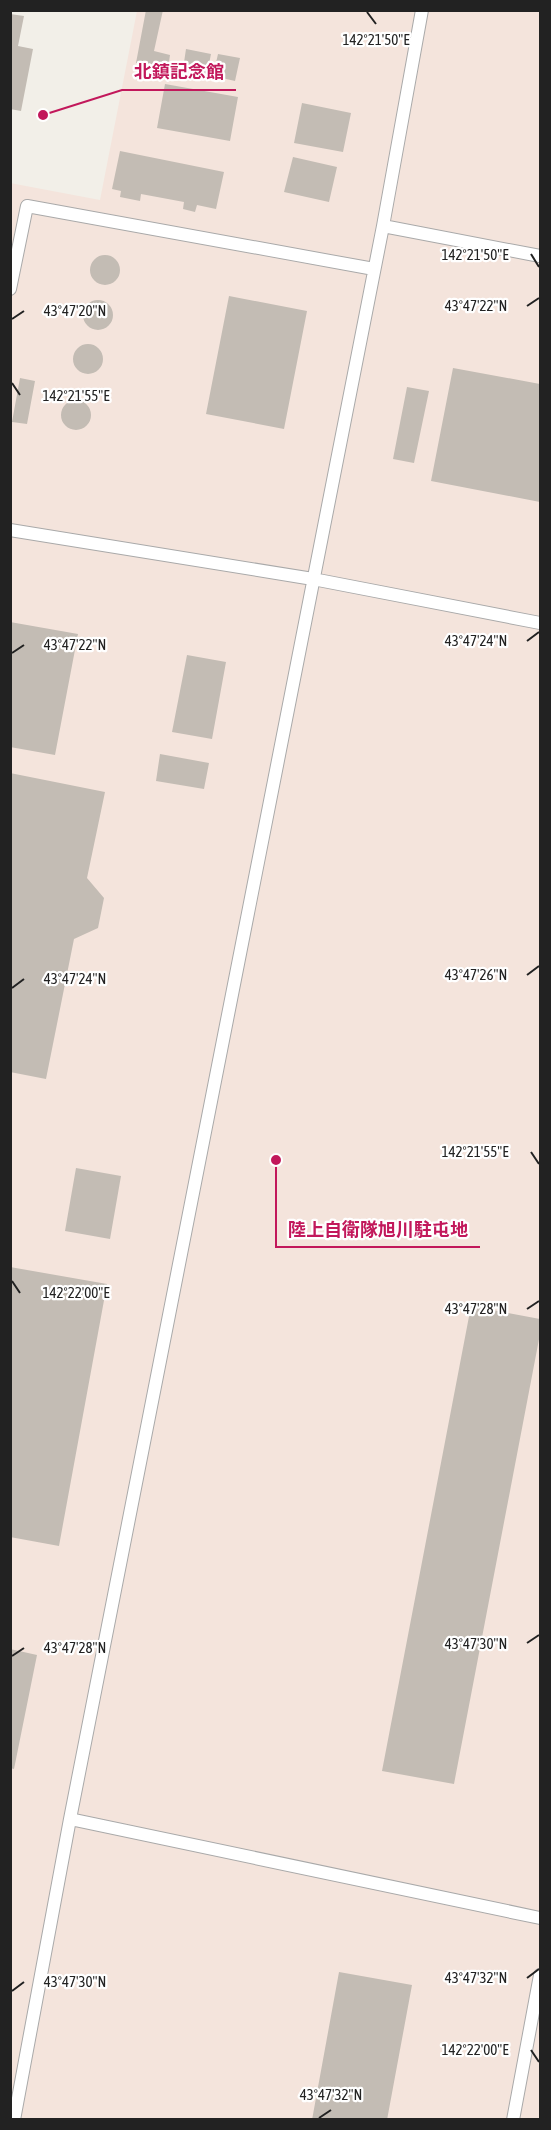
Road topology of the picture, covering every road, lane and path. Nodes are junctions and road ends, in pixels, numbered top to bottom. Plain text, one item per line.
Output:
1 (422, 10) edge
2 (383, 226) junction
3 (540, 256) edge
4 (374, 269) junction
5 (10, 289) edge
6 (10, 530) edge
7 (313, 579) junction
8 (540, 622) edge
9 (70, 1819) junction
10 (540, 1918) edge
11 (540, 1975) edge
12 (14, 2120) edge
13 (513, 2120) edge

1 - 2 lane
2 - 3 lane
2 - 4 lane
4 - 5 lane
4 - 7 lane
6 - 7 lane
7 - 8 lane
7 - 9 lane
9 - 10 lane
9 - 12 lane
11 - 13 lane

